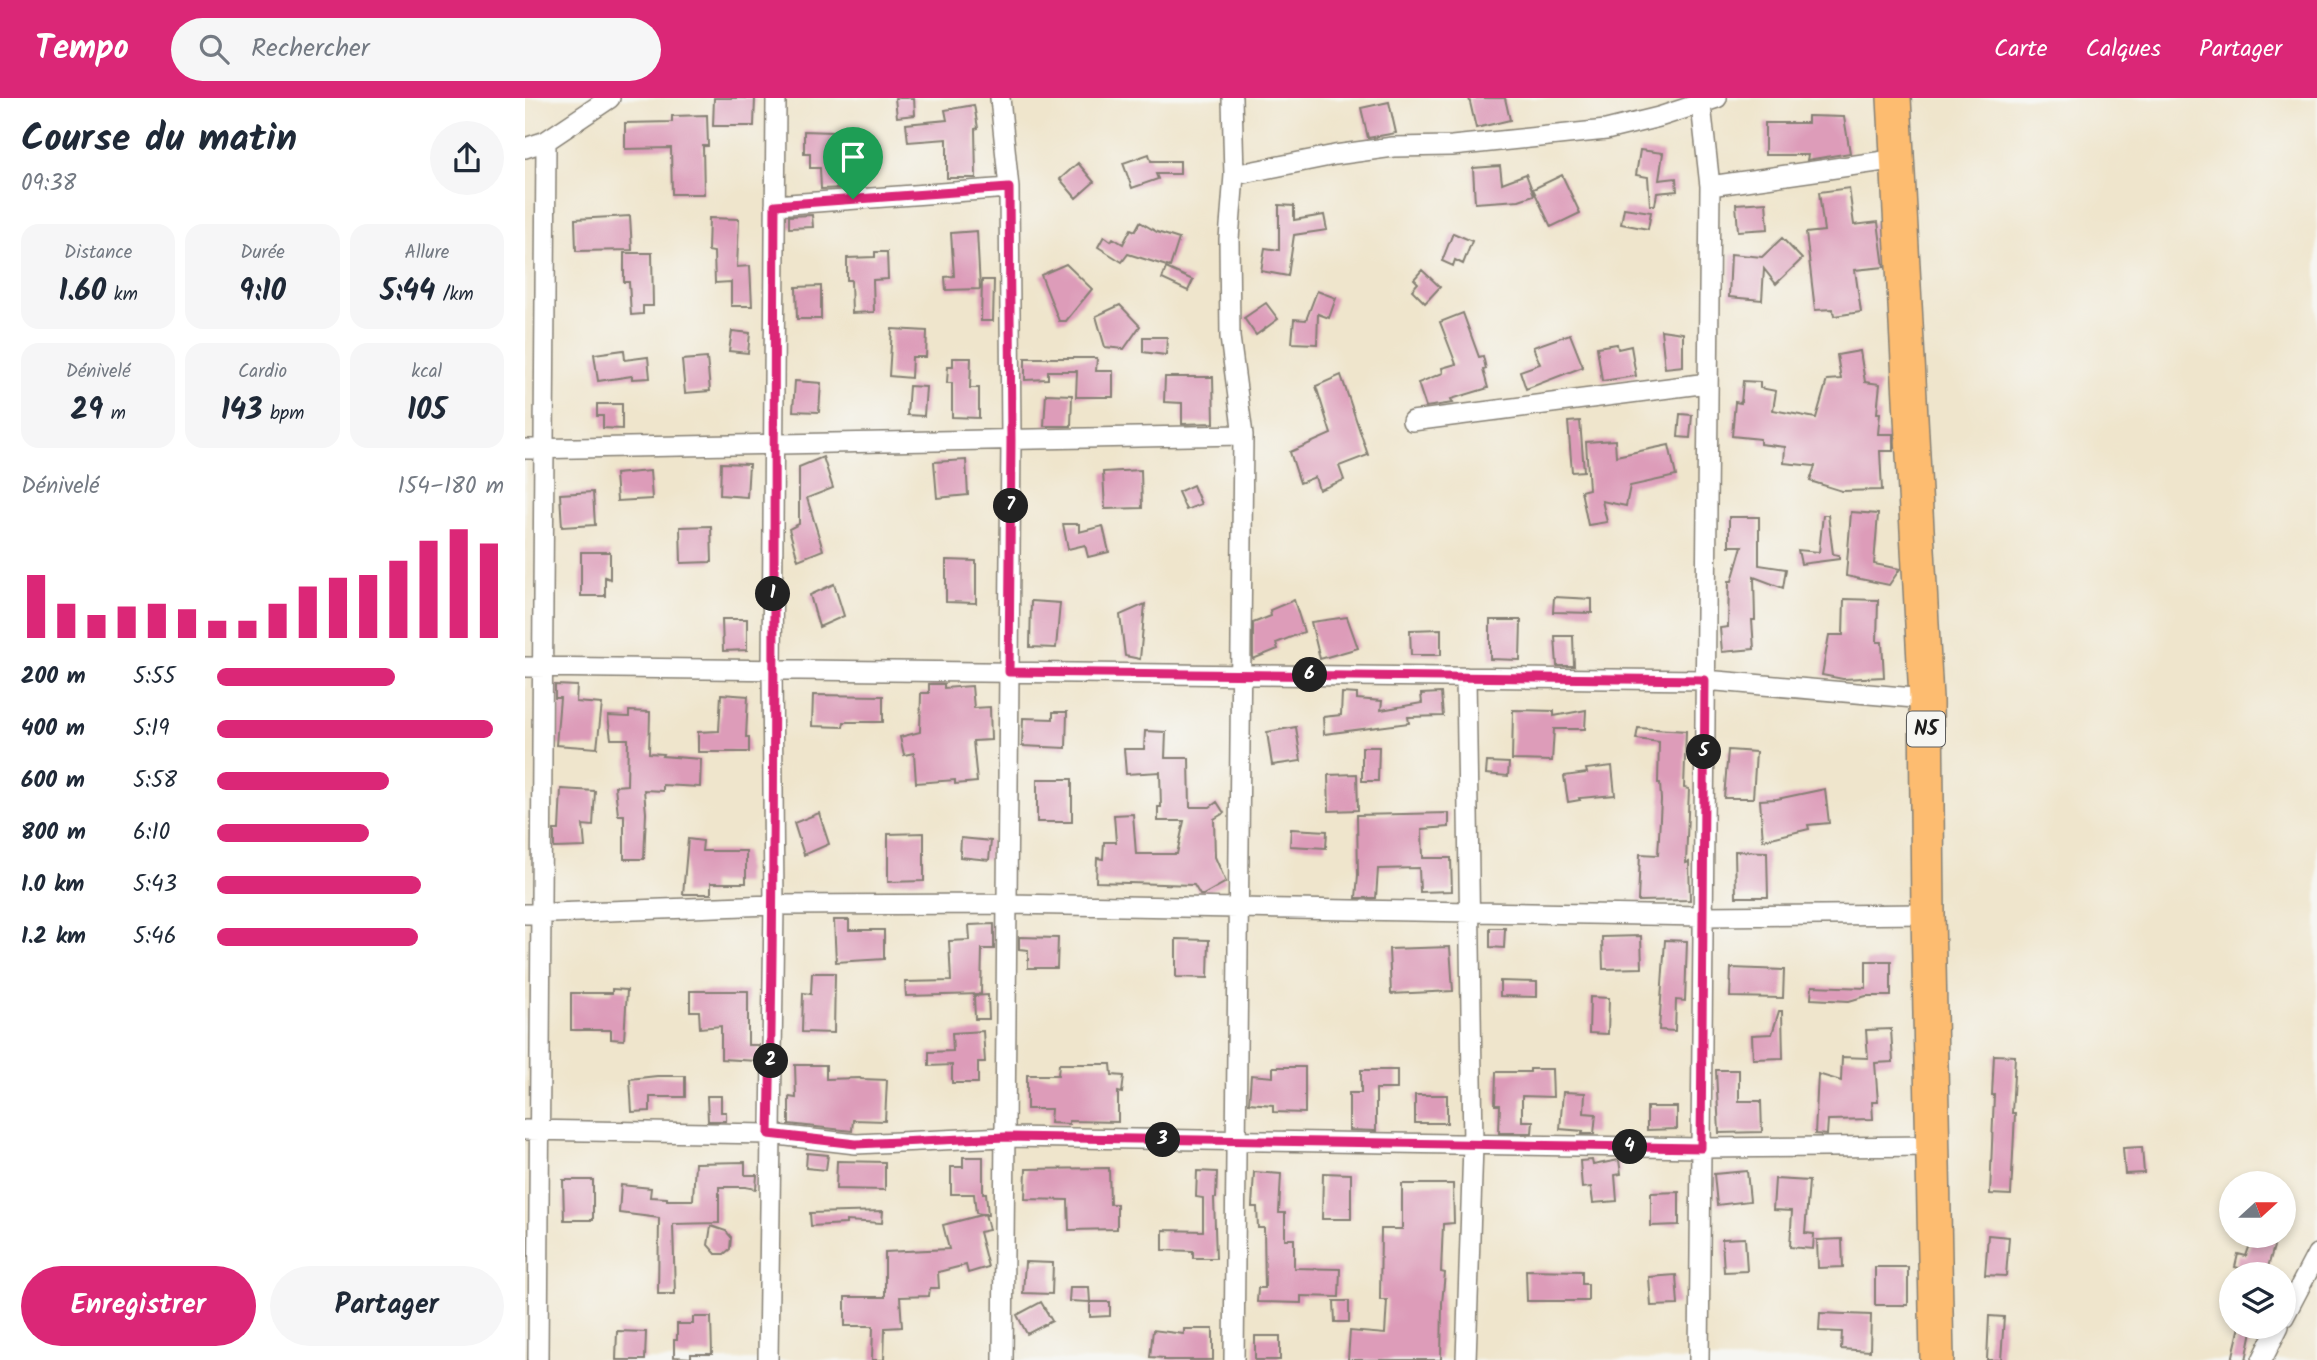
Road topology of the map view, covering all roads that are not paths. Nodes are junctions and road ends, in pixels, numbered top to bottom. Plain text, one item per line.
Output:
1 (610, 98) edge
2 (776, 98) edge
3 (1000, 98) edge
4 (1232, 98) edge
5 (1895, 98) edge
6 (1709, 101) edge
7 (546, 141) junction
8 (525, 148) edge
9 (1898, 159) junction
10 (1234, 175) junction
11 (1710, 186) junction
12 (1009, 188) junction
13 (775, 205) junction
14 (1708, 383) junction
15 (1412, 421) dead end
16 (1243, 435) junction
17 (1011, 440) junction
18 (774, 444) junction
19 (534, 449) edge
20 (534, 667) edge
21 (772, 670) junction
22 (1009, 672) junction
23 (1241, 675) junction
24 (1466, 677) junction
25 (1705, 680) junction
26 (1926, 699) junction
27 (1006, 904) junction
28 (774, 905) junction
29 (1237, 908) junction
30 (1470, 912) junction
31 (533, 914) edge
32 (1928, 914) junction
33 (1703, 916) junction
34 (532, 1130) edge
35 (769, 1134) junction
36 (1005, 1137) junction
37 (1236, 1141) junction
38 (1473, 1144) junction
39 (1934, 1146) junction
40 (1701, 1148) junction
41 (2317, 1254) edge
42 (2296, 1294) edge
43 (2272, 1339) edge
44 (538, 1360) edge
45 (768, 1360) edge
46 (1003, 1360) edge
47 (1234, 1360) edge
48 (1466, 1360) edge
49 (1699, 1360) edge
50 (1937, 1360) edge
51 (2262, 1360) edge

1 - 7 street
2 - 13 street
3 - 12 street
4 - 10 street
5 - 9 highway, N5
6 - 10 street
6 - 11 street
7 - 8 street
7 - 19 street
9 - 11 street
9 - 26 highway, N5
10 - 16 street
11 - 14 street
12 - 13 street
12 - 17 street
13 - 18 street
14 - 15 street
14 - 25 street
16 - 17 street
16 - 23 street
17 - 18 street
17 - 22 street
18 - 19 street
18 - 21 street
19 - 20 street
20 - 21 street
20 - 31 street
21 - 22 street
21 - 28 street
22 - 23 street
22 - 27 street
23 - 24 street
23 - 29 street
24 - 25 street
24 - 30 street
25 - 26 street
25 - 33 street
26 - 32 highway, N5
27 - 28 street
27 - 29 street
27 - 36 street
28 - 31 street
28 - 35 street
29 - 30 street
29 - 37 street
30 - 33 street
30 - 38 street
31 - 34 street
32 - 33 street
32 - 39 highway, N5
33 - 40 street
34 - 35 street
34 - 44 street
35 - 36 street
35 - 45 street
36 - 37 street
36 - 46 street
37 - 38 street
37 - 47 street
38 - 40 street
38 - 48 street
39 - 40 street
39 - 50 highway, N5
40 - 49 street
41 - 42 street
43 - 51 street

